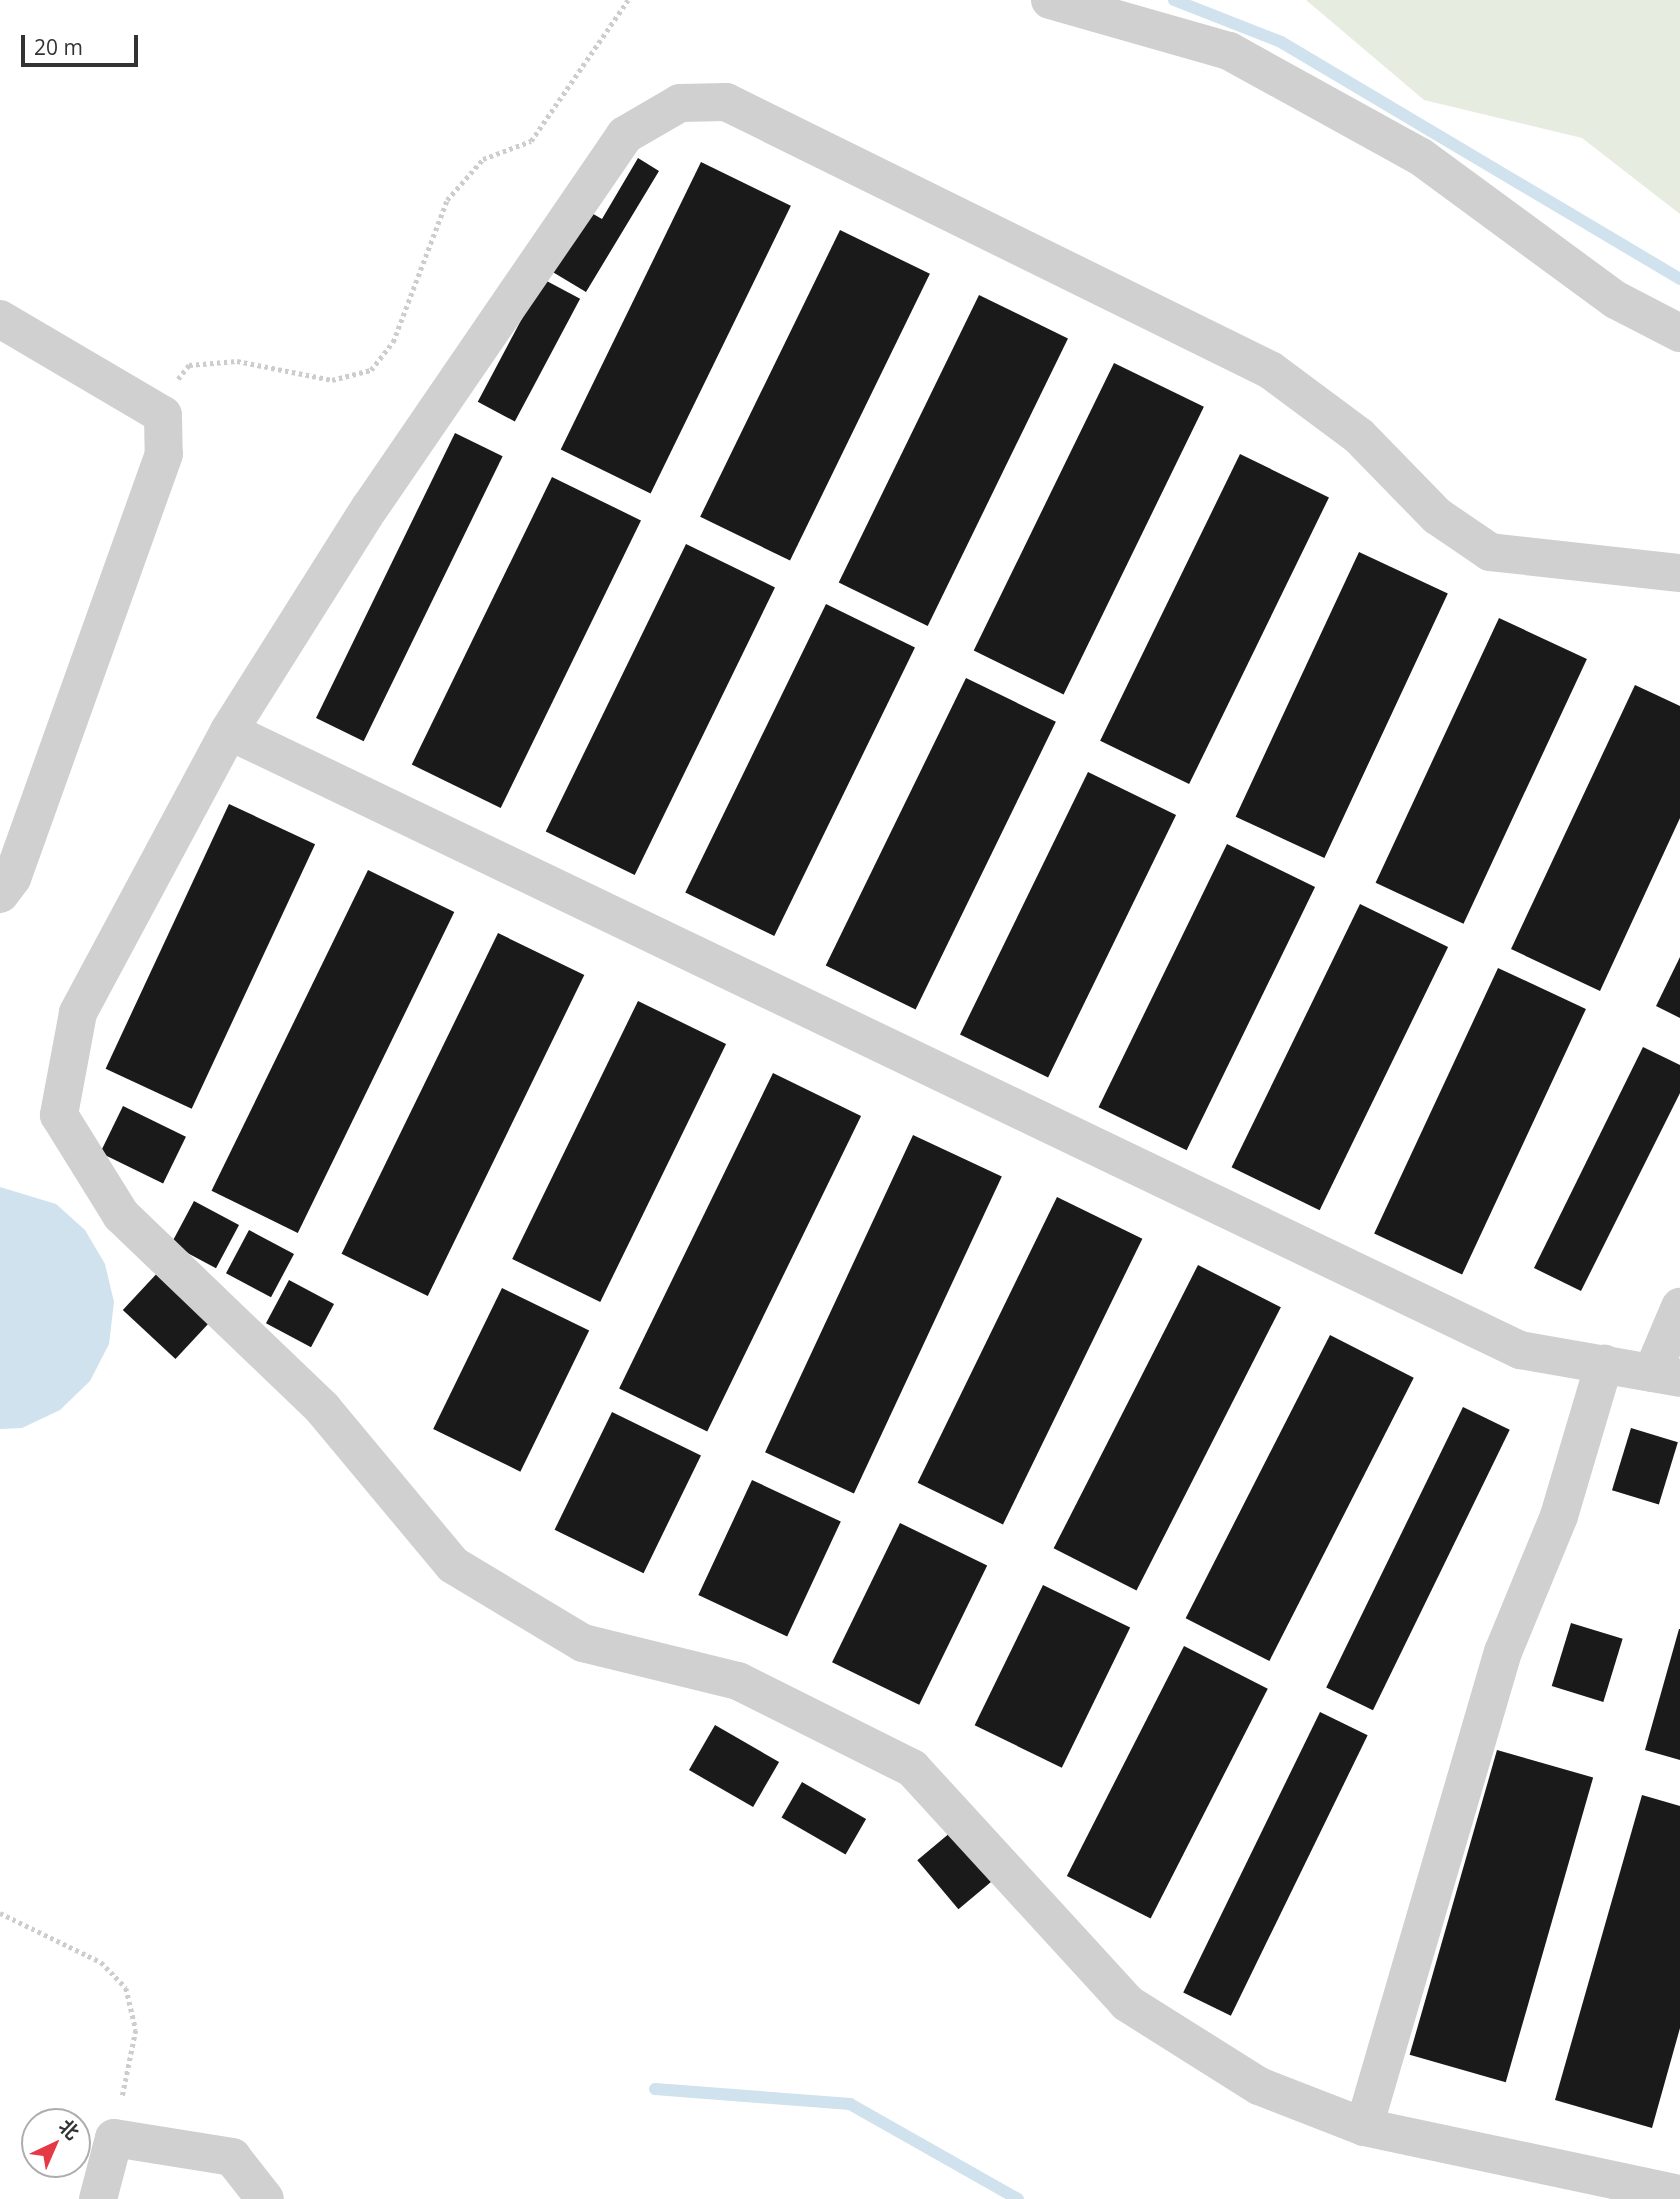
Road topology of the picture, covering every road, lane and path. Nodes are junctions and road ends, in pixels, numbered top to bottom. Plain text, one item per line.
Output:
1 (628, 0) edge
2 (1049, 0) edge
3 (0, 319) edge
4 (1680, 333) edge
5 (163, 415) junction
6 (1680, 573) edge
7 (229, 731) junction
8 (0, 894) edge
9 (1680, 1307) edge
10 (1604, 1364) junction
11 (1666, 1376) edge
12 (0, 1913) edge
13 (1364, 2127) junction
14 (114, 2138) junction
15 (1680, 2194) edge
16 (98, 2199) edge
17 (265, 2199) edge

1 - 5 path
2 - 4 lane
3 - 5 lane
5 - 8 lane
6 - 7 lane
7 - 10 lane
7 - 13 lane
9 - 11 lane
10 - 11 lane
10 - 13 lane
12 - 14 path
13 - 15 lane
14 - 16 lane
14 - 17 lane

